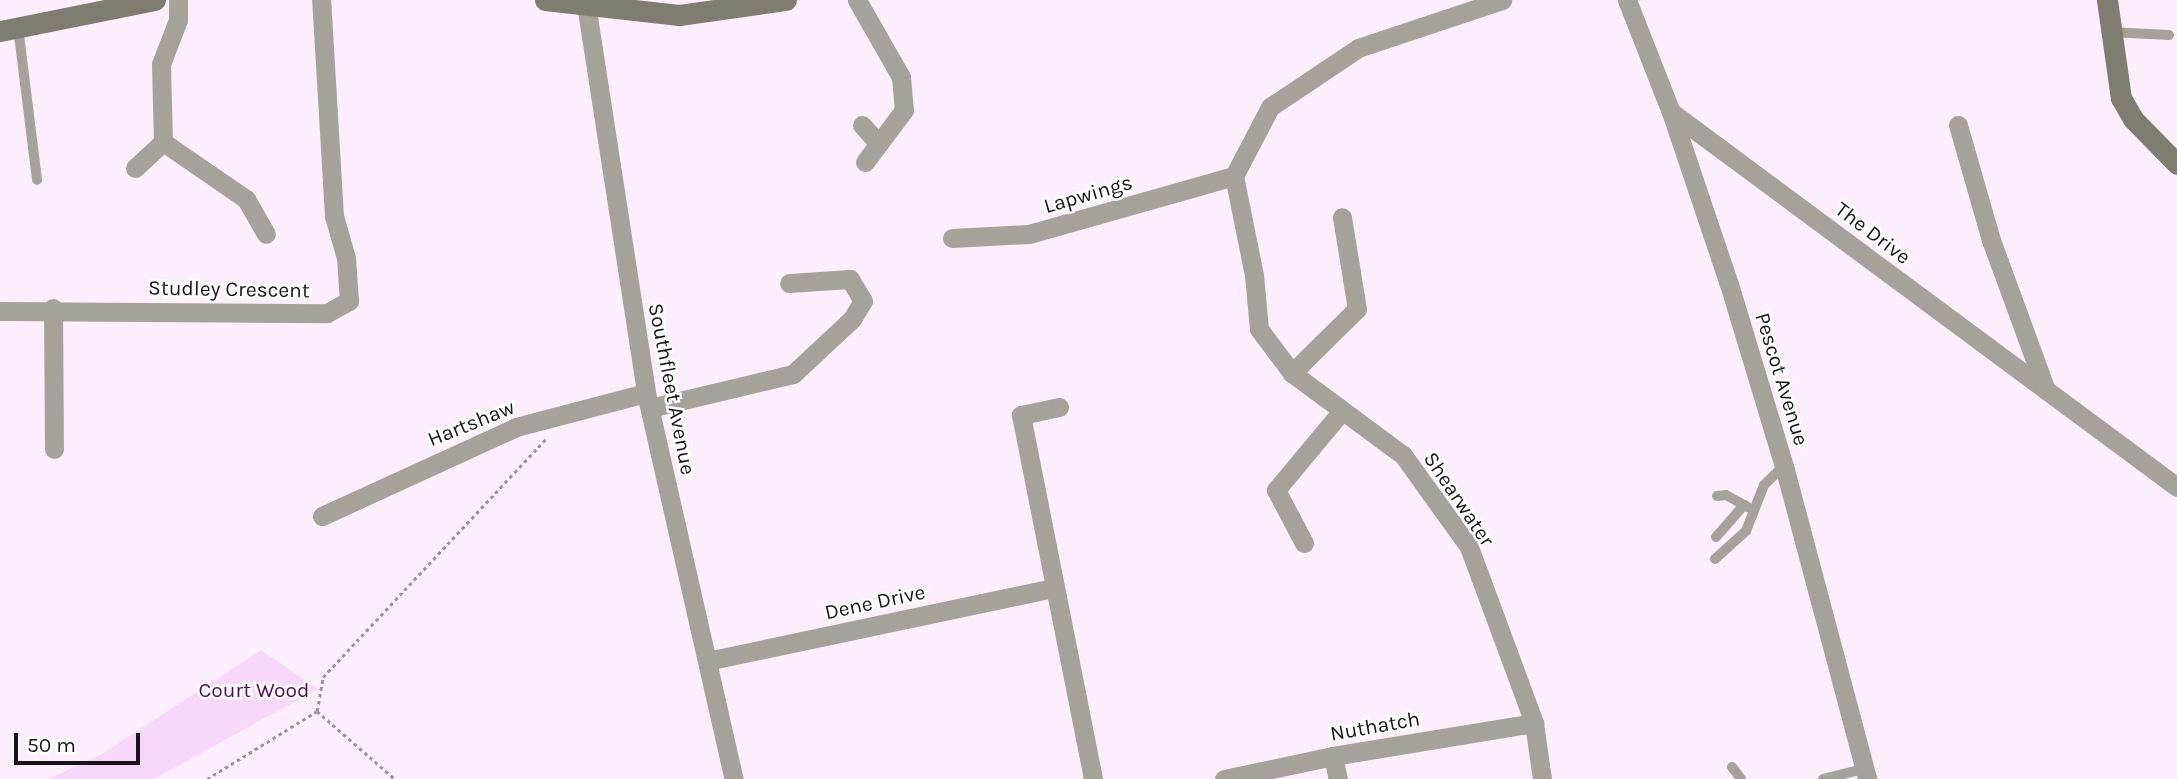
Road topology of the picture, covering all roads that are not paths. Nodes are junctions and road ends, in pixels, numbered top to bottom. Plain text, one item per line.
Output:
1 (155, 0) edge
2 (178, 0) edge
3 (321, 0) edge
4 (545, 0) edge
5 (786, 0) edge
6 (858, 0) edge
7 (1502, 0) edge
8 (1627, 0) edge
9 (2106, 0) edge
10 (586, 4) junction
11 (9, 29) edge
12 (2110, 33) junction
13 (2169, 36) dead end
14 (1671, 113) junction
15 (862, 125) dead end
16 (1958, 125) dead end
17 (163, 142) junction
18 (879, 144) junction
19 (865, 162) dead end
20 (2177, 164) edge
21 (135, 168) dead end
22 (1234, 176) junction
23 (37, 180) dead end
24 (1342, 217) dead end
25 (266, 234) dead end
26 (951, 238) dead end
27 (789, 283) dead end
28 (53, 308) junction
29 (0, 311) edge
30 (1292, 373) junction
31 (2046, 390) junction
32 (648, 400) junction
33 (1059, 407) dead end
34 (1341, 411) junction
35 (54, 449) dead end
36 (1784, 466) junction
37 (2177, 487) edge
38 (1717, 496) dead end
39 (1744, 505) junction
40 (1754, 510) junction
41 (322, 516) dead end
42 (1716, 537) dead end
43 (1304, 543) dead end
44 (1716, 559) dead end
45 (1053, 588) junction
46 (707, 661) junction
47 (1534, 723) junction
48 (1333, 756) junction
49 (1732, 767) dead end
50 (1865, 774) edge
51 (734, 779) edge
52 (1093, 779) edge
53 (1224, 779) edge
54 (1338, 779) edge
55 (1542, 779) edge
56 (1741, 779) edge
57 (1823, 779) edge

1 - 11 street
2 - 17 street
3 - 28 street, Studley Crescent
4 - 10 street
5 - 10 street
6 - 18 street
7 - 22 street
8 - 14 street, Pescot Avenue
9 - 12 street
10 - 32 street, Southfleet Avenue
11 - 23 lane
12 - 13 lane
12 - 20 street
14 - 31 street, The Drive
14 - 36 street, Pescot Avenue
15 - 18 street
16 - 31 street
17 - 21 street
17 - 25 street
18 - 19 street
22 - 26 street, Lapwings
22 - 30 street, Shearwater
24 - 30 street
27 - 32 street, Hartshaw
28 - 29 street, Studley Crescent
28 - 35 street
30 - 34 street, Shearwater
31 - 37 street, The Drive
32 - 41 street, Hartshaw
32 - 46 street, Southfleet Avenue
33 - 45 street
34 - 43 street
34 - 47 street, Shearwater
36 - 40 lane
36 - 50 street, Pescot Avenue
38 - 39 lane
39 - 40 lane
39 - 42 lane
40 - 44 lane
45 - 46 street, Dene Drive
45 - 52 street
46 - 51 street, Southfleet Avenue
47 - 48 street, Nuthatch
47 - 55 street, Shearwater
48 - 53 street, Nuthatch
48 - 54 street
49 - 56 lane
50 - 57 lane

